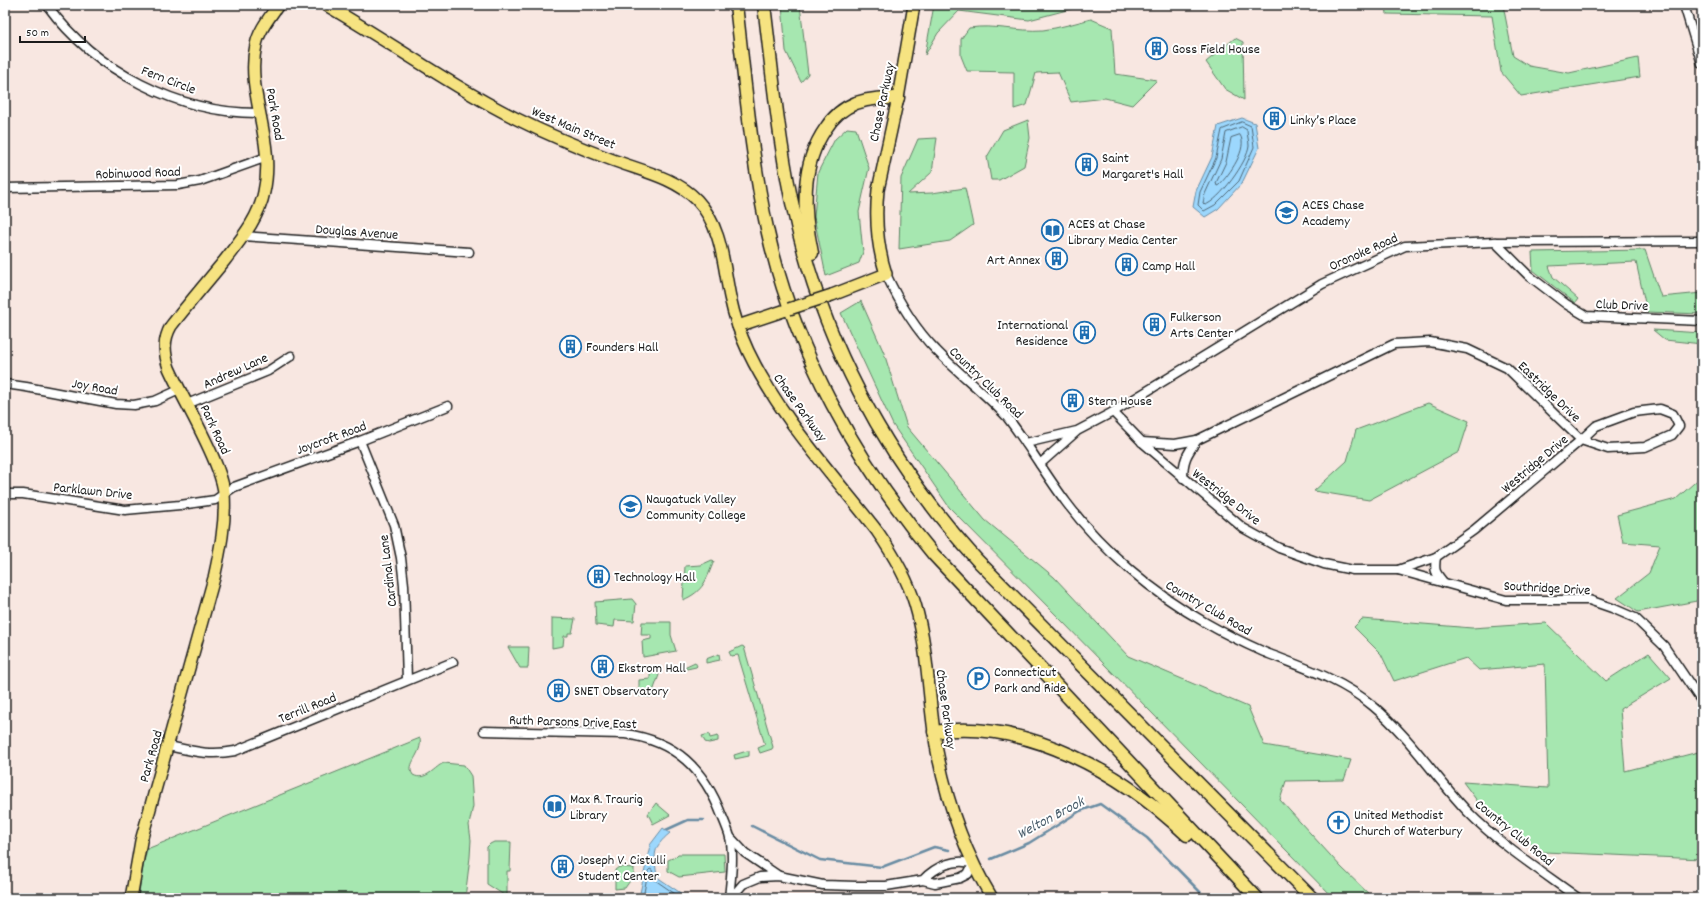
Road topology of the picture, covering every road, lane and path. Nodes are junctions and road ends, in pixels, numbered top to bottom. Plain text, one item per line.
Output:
1 (47, 5) edge
2 (278, 5) edge
3 (326, 5) edge
4 (736, 5) edge
5 (764, 5) edge
6 (914, 5) edge
7 (1684, 5) edge
8 (1702, 64) edge
9 (898, 98) junction
10 (260, 113) junction
11 (267, 157) junction
12 (5, 188) edge
13 (243, 236) junction
14 (1702, 241) edge
15 (1495, 242) junction
16 (469, 252) dead end
17 (886, 274) junction
18 (1702, 320) edge
19 (738, 326) junction
20 (838, 348) junction
21 (291, 356) dead end
22 (5, 384) edge
23 (179, 390) junction
24 (187, 404) junction
25 (448, 406) dead end
26 (1113, 412) junction
27 (1634, 412) joint
28 (1077, 431) junction
29 (1197, 440) junction
30 (1581, 440) junction
31 (360, 441) junction
32 (1142, 442) junction
33 (1026, 443) junction
34 (1040, 464) junction
35 (1183, 478) junction
36 (224, 492) junction
37 (5, 494) edge
38 (1436, 557) junction
39 (1398, 570) junction
40 (1444, 583) junction
41 (453, 662) dead end
42 (407, 680) junction
43 (1702, 702) edge
44 (484, 731) dead end
45 (934, 732) junction
46 (168, 746) junction
47 (730, 837) junction
48 (974, 864) junction
49 (780, 876) junction
50 (923, 880) junction
51 (131, 898) edge
52 (730, 898) edge
53 (992, 898) edge
54 (1252, 898) edge
55 (1257, 898) edge
56 (1312, 898) edge
57 (1578, 898) edge

1 - 10 street, Fern Circle
2 - 10 main road, Park Road
3 - 19 main road, West Main Street
4 - 55 highway
5 - 20 highway
6 - 9 main road, Chase Parkway
7 - 8 street
9 - 17 main road, Chase Parkway
9 - 20 highway
10 - 11 main road, Park Road
11 - 12 street, Robinwood Road
11 - 13 main road, Park Road
13 - 16 street, Douglas Avenue
13 - 23 main road, Park Road
14 - 15 street, Oronoke Road
15 - 18 street, Club Drive
15 - 26 street, Oronoke Road
17 - 19 main road, bridge
17 - 33 street, Country Club Road
19 - 45 main road, Chase Parkway
20 - 56 highway
21 - 24 street, Andrew Lane
22 - 23 street, Joy Road
23 - 24 main road, Park Road
24 - 36 main road, Park Road
25 - 31 street, Joycroft Road
26 - 28 street, Oronoke Road
26 - 32 street, Westridge Drive
27 - 30 street, Westridge Drive
27 - 30 street, Eastridge Drive
28 - 33 street, Oronoke Road
28 - 34 street, Oronoke Road
29 - 30 street, Eastridge Drive
29 - 32 street, Eastridge Drive
29 - 35 street, Eastridge Drive
30 - 38 street, Westridge Drive
31 - 36 street, Joycroft Road
31 - 42 street, Cardinal Lane
32 - 35 street, Westridge Drive
33 - 34 street, Country Club Road
34 - 57 street, Country Club Road
35 - 39 street, Westridge Drive
36 - 37 street, Parklawn Drive
36 - 46 main road, Park Road
38 - 39 street, Westridge Drive
38 - 40 street
39 - 40 street, Southridge Drive
40 - 43 street, Southridge Drive
41 - 42 street, Terrill Road
42 - 46 street, Terrill Road
44 - 47 street, Ruth Parsons Drive East
45 - 48 main road, Chase Parkway
45 - 54 highway
46 - 51 main road, Park Road
47 - 49 street
47 - 52 street
48 - 50 street
48 - 50 street
48 - 53 main road, Chase Parkway
49 - 50 street
49 - 52 street

